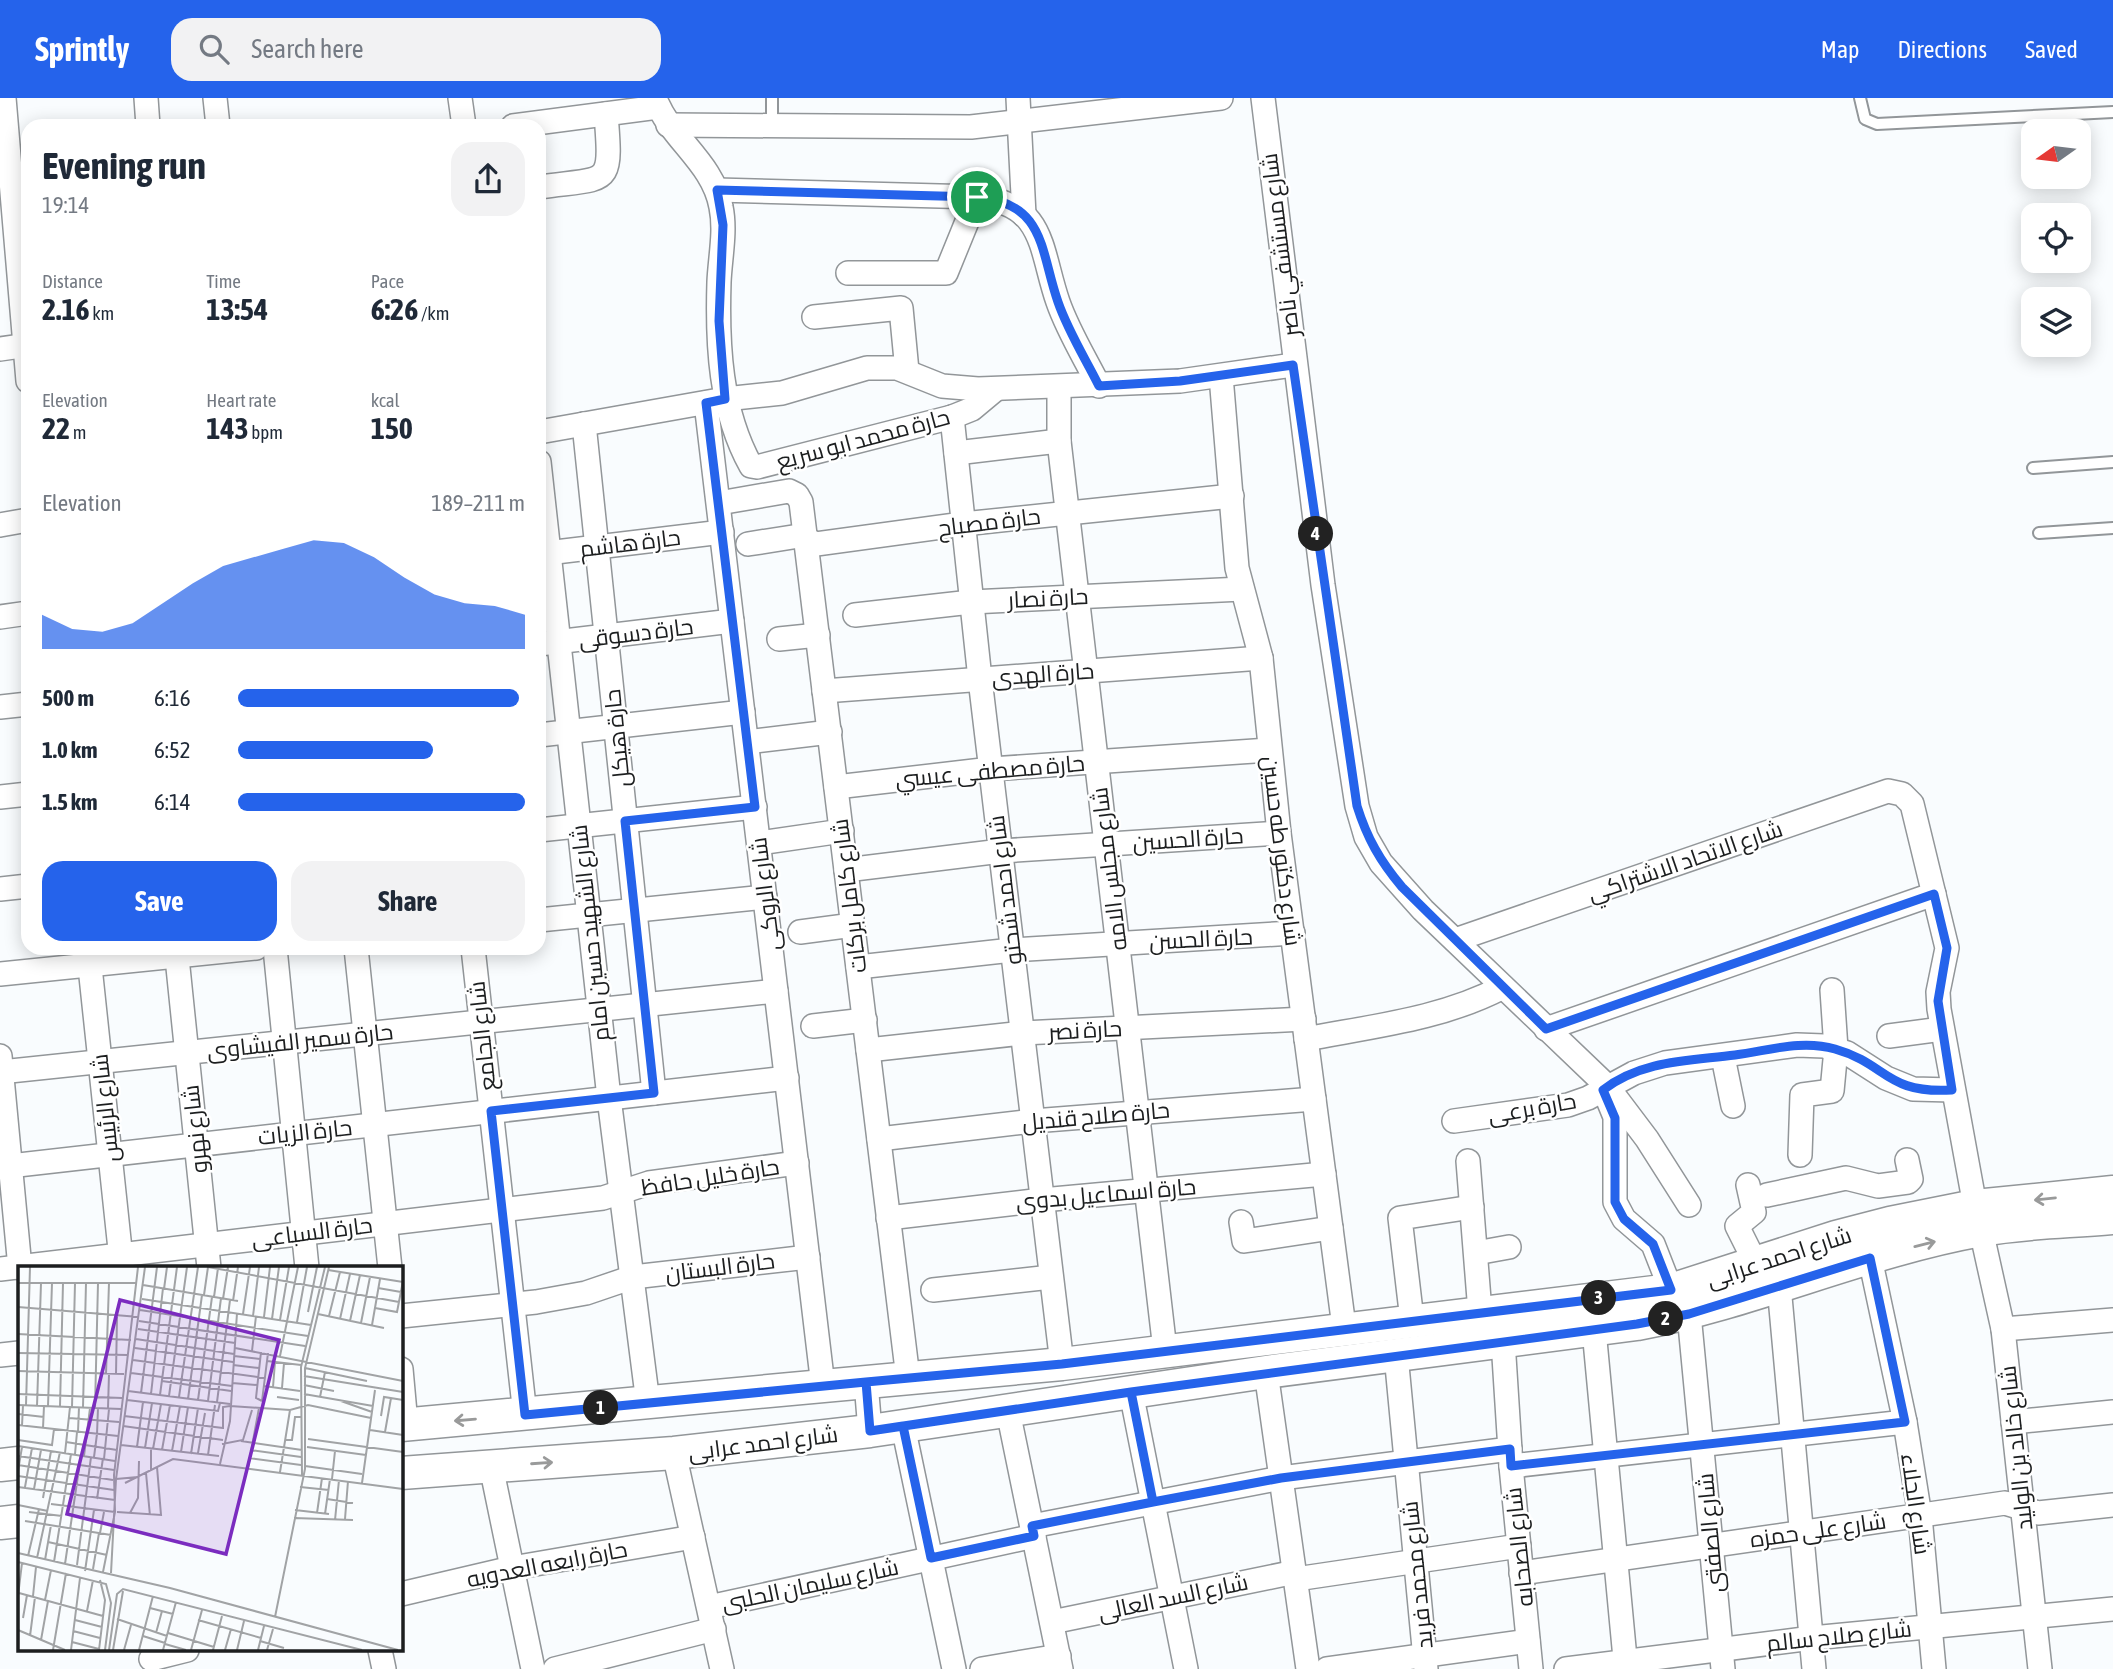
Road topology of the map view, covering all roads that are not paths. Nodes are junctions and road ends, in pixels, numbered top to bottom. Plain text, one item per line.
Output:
1 (4, 98) edge
2 (146, 98) edge
3 (215, 98) edge
4 (460, 98) edge
5 (772, 98) edge
6 (1018, 98) edge
7 (1221, 98) edge
8 (1263, 98) edge
9 (1860, 98) edge
10 (1170, 101) edge
11 (1094, 105) edge
12 (660, 110) edge
13 (2113, 112) edge
14 (606, 114) junction
15 (148, 119) edge
16 (217, 119) edge
17 (463, 119) edge
18 (546, 122) edge
19 (1021, 122) junction
20 (772, 126) junction
21 (546, 186) edge
22 (717, 190) junction
23 (977, 197) junction
24 (1024, 215) junction
25 (848, 273) dead end
26 (21, 289) edge
27 (814, 317) dead end
28 (21, 346) edge
29 (0, 349) edge
30 (1293, 365) junction
31 (906, 371) junction
32 (1221, 376) junction
33 (1099, 386) junction
34 (1059, 387) junction
35 (996, 389) junction
36 (716, 401) junction
37 (952, 417) junction
38 (584, 424) junction
39 (546, 431) edge
40 (1059, 441) junction
41 (956, 453) junction
42 (2113, 462) edge
43 (2033, 468) dead end
44 (1232, 496) junction
45 (719, 503) junction
46 (1067, 513) junction
47 (21, 521) edge
48 (963, 524) junction
49 (0, 525) edge
50 (2113, 528) edge
51 (722, 532) junction
52 (2039, 533) dead end
53 (806, 538) junction
54 (748, 544) dead end
55 (597, 547) junction
56 (546, 553) edge
57 (546, 589) edge
58 (1242, 589) junction
59 (1077, 596) junction
60 (971, 602) junction
61 (21, 614) edge
62 (855, 615) dead end
63 (0, 617) edge
64 (732, 621) junction
65 (818, 635) junction
66 (606, 636) junction
67 (779, 639) dead end
68 (549, 643) edge
69 (1261, 658) junction
70 (1086, 671) junction
71 (980, 679) junction
72 (824, 691) junction
73 (21, 705) edge
74 (0, 707) edge
75 (743, 712) junction
76 (615, 726) junction
77 (568, 732) junction
78 (830, 732) junction
79 (546, 734) edge
80 (747, 743) junction
81 (1269, 750) junction
82 (1096, 761) junction
83 (991, 769) junction
84 (836, 787) junction
85 (21, 795) edge
86 (0, 797) edge
87 (1912, 804) joint
88 (755, 807) junction
89 (625, 821) junction
90 (578, 826) junction
91 (546, 829) edge
92 (842, 831) junction
93 (1279, 833) junction
94 (759, 843) junction
95 (1106, 844) junction
96 (1001, 851) junction
97 (846, 870) junction
98 (21, 887) edge
99 (0, 889) edge
100 (1934, 894) junction
101 (765, 897) junction
102 (635, 911) junction
103 (588, 915) junction
104 (546, 919) edge
105 (853, 925) junction
106 (800, 932) dead end
107 (1293, 933) junction
108 (1455, 940) junction
109 (1118, 944) junction
110 (1012, 950) junction
111 (124, 955) edge
112 (176, 955) edge
113 (276, 955) edge
114 (357, 955) edge
115 (474, 955) edge
116 (89, 957) edge
117 (858, 967) junction
118 (0, 975) edge
119 (1503, 987) junction
120 (1832, 990) dead end
121 (776, 991) junction
122 (645, 1005) junction
123 (599, 1010) junction
124 (864, 1020) junction
125 (481, 1022) junction
126 (813, 1026) dead end
127 (1127, 1028) junction
128 (1305, 1029) junction
129 (1546, 1029) junction
130 (1942, 1029) junction
131 (1023, 1033) junction
132 (365, 1034) junction
133 (1889, 1036) dead end
134 (285, 1042) junction
135 (1836, 1049) junction
136 (868, 1050) junction
137 (187, 1053) junction
138 (1723, 1057) junction
139 (100, 1062) junction
140 (0, 1067) edge
141 (787, 1078) junction
142 (1605, 1088) junction
143 (1952, 1090) junction
144 (654, 1093) junction
145 (609, 1098) junction
146 (1314, 1099) junction
147 (1733, 1106) dead end
148 (491, 1111) junction
149 (1137, 1113) junction
150 (1033, 1121) junction
151 (1454, 1121) dead end
152 (375, 1125) junction
153 (294, 1134) junction
154 (879, 1139) junction
155 (196, 1144) junction
156 (110, 1154) junction
157 (1800, 1154) dead end
158 (1907, 1160) dead end
159 (1468, 1161) dead end
160 (797, 1163) junction
161 (5, 1166) edge
162 (1324, 1174) junction
163 (1884, 1186) junction
164 (1146, 1190) junction
165 (623, 1192) junction
166 (2113, 1192) edge
167 (1042, 1200) junction
168 (1689, 1205) dead end
169 (1472, 1207) junction
170 (501, 1210) junction
171 (888, 1218) junction
172 (1978, 1218) junction
173 (2113, 1218) edge
174 (1241, 1222) dead end
175 (386, 1223) junction
176 (1890, 1223) junction
177 (1331, 1228) junction
178 (304, 1233) junction
179 (206, 1245) junction
180 (1509, 1247) dead end
181 (1476, 1253) junction
182 (808, 1257) junction
183 (1870, 1258) junction
184 (121, 1262) edge
185 (1755, 1262) junction
186 (49, 1266) edge
187 (209, 1266) edge
188 (307, 1266) edge
189 (390, 1266) edge
190 (13, 1268) edge
191 (633, 1277) junction
192 (1051, 1277) junction
193 (1779, 1286) junction
194 (933, 1290) dead end
195 (1680, 1302) junction
196 (511, 1306) junction
197 (1480, 1312) junction
198 (402, 1316) edge
199 (1412, 1320) junction
200 (2113, 1320) edge
201 (1344, 1327) junction
202 (1594, 1329) junction
203 (2003, 1329) junction
204 (1503, 1341) junction
205 (1165, 1350) junction
206 (18, 1353) edge
207 (0, 1355) edge
208 (1396, 1355) junction
209 (1062, 1364) junction
210 (1266, 1372) junction
211 (908, 1378) junction
212 (866, 1382) junction
213 (823, 1386) junction
214 (402, 1387) edge
215 (1131, 1392) junction
216 (648, 1403) junction
217 (1008, 1411) junction
218 (2113, 1412) edge
219 (525, 1415) junction
220 (1905, 1422) junction
221 (2013, 1422) junction
222 (404, 1424) edge
223 (903, 1426) junction
224 (870, 1431) junction
225 (1793, 1435) junction
226 (1702, 1445) junction
227 (674, 1453) junction
228 (1606, 1456) junction
229 (1511, 1458) junction
230 (1406, 1462) junction
231 (18, 1463) edge
232 (0, 1465) edge
233 (491, 1466) junction
234 (402, 1473) edge
235 (1281, 1478) junction
236 (1153, 1502) junction
237 (2113, 1505) edge
238 (2022, 1509) junction
239 (1920, 1516) junction
240 (18, 1521) edge
241 (0, 1524) edge
242 (1033, 1531) junction
243 (1801, 1533) junction
244 (693, 1537) junction
245 (1519, 1546) junction
246 (1711, 1546) junction
247 (931, 1558) junction
248 (1615, 1560) junction
249 (1415, 1561) junction
250 (512, 1568) junction
251 (1521, 1573) junction
252 (1295, 1576) junction
253 (402, 1594) edge
254 (1171, 1598) junction
255 (2113, 1609) edge
256 (2034, 1616) junction
257 (711, 1618) junction
258 (1052, 1622) junction
259 (1929, 1626) junction
260 (1812, 1637) junction
261 (1528, 1641) junction
262 (179, 1652) edge
263 (151, 1659) edge
264 (1722, 1659) edge
265 (1060, 1662) edge
266 (1425, 1662) edge
267 (1625, 1665) edge
268 (533, 1669) edge
269 (555, 1669) edge
270 (722, 1669) edge
271 (954, 1669) edge
272 (982, 1669) edge
273 (1186, 1669) edge
274 (1308, 1669) edge
275 (1327, 1669) edge
276 (1531, 1669) edge
277 (1566, 1669) edge
278 (1814, 1669) edge
279 (1934, 1669) edge
280 (2040, 1669) edge

1 - 26 street
2 - 15 street
3 - 16 street
4 - 17 street
5 - 20 lane
6 - 19 street
7 - 10 street
8 - 30 street, شارع مستشفي ناصر
9 - 13 lane
10 - 11 street
11 - 19 street
12 - 14 street
12 - 20 street
12 - 22 street
14 - 18 street
14 - 21 street
19 - 20 street
19 - 24 street
22 - 23 street
22 - 36 street
23 - 24 street
23 - 25 street
24 - 33 street
27 - 31 street
28 - 29 street
30 - 32 street
30 - 108 street, شارع مستشفي ناصر
31 - 35 street
31 - 36 street
32 - 33 street
32 - 44 street, شارع دكتور طه حسين
33 - 34 street
34 - 35 street
34 - 40 street, شارع مجلس الامه
35 - 37 street, حارة محمد ابو سريع
36 - 37 street, حارة محمد ابو سريع
36 - 38 street
36 - 45 street, شارع الروكى
37 - 41 street, شارع احمد شحتو
38 - 39 street
38 - 55 street, حارة هيكل
40 - 41 street
40 - 46 street, شارع مجلس الامه
41 - 48 street, شارع احمد شحتو
42 - 43 lane
44 - 46 street, حارة مصباح
44 - 58 street, شارع دكتور طه حسين
45 - 51 street, شارع الروكى
45 - 53 street, شارع كامل بركات
46 - 48 street, حارة مصباح
46 - 59 street, شارع مجلس الامه
47 - 49 street
48 - 53 street, حارة مصباح
48 - 60 street, شارع احمد شحتو
50 - 52 lane
51 - 55 street, حارة هاشم
51 - 64 street, شارع الروكى
53 - 54 street, حارة مصباح
53 - 65 street, شارع كامل بركات
55 - 56 street, حارة هاشم
55 - 66 street, حارة هيكل
57 - 68 street, شارع الشهيد حسين امام
58 - 59 street, حارة نصار
58 - 69 street, شارع دكتور طه حسين
59 - 60 street, حارة نصار
59 - 70 street, شارع مجلس الامه
60 - 62 street, حارة نصار
60 - 71 street, شارع احمد شحتو
61 - 63 street
64 - 66 street, حارة دسوقى
64 - 75 street, شارع الروكى
65 - 67 street
65 - 72 street, شارع كامل بركات
66 - 68 street, حارة دسوقى
66 - 76 street, حارة هيكل
68 - 77 street, شارع الشهيد حسين امام
69 - 70 street, حارة الهدى
69 - 81 street, شارع دكتور طه حسين
70 - 71 street, حارة الهدى
70 - 82 street, شارع مجلس الامه
71 - 72 street, حارة الهدى
71 - 83 street, شارع احمد شحتو
72 - 78 street, شارع كامل بركات
73 - 74 street
75 - 76 street
75 - 80 street, شارع الروكى
76 - 77 street
76 - 89 street, حارة هيكل
77 - 79 street
77 - 90 street, شارع الشهيد حسين امام
78 - 80 street
78 - 84 street, شارع كامل بركات
80 - 88 street, شارع الروكى
81 - 82 street, حارة مصطفى عيسي
81 - 93 street, شارع دكتور طه حسين
82 - 83 street, حارة مصطفى عيسي
82 - 95 street, شارع مجلس الامه
83 - 84 street, حارة مصطفى عيسي
83 - 96 street, شارع احمد شحتو
84 - 92 street, شارع كامل بركات
85 - 86 street
87 - 100 street, شارع خالد بن الوليد
87 - 108 street, شارع الاتحاد الاشتراكي
88 - 89 street
88 - 94 street, شارع الروكى
89 - 90 street
89 - 102 street, حارة هيكل
90 - 91 street
90 - 103 street, شارع الشهيد حسين امام
92 - 94 street
92 - 97 street, شارع كامل بركات
93 - 95 street, حارة الحسين
93 - 107 street, شارع دكتور طه حسين
94 - 101 street, شارع الروكى
95 - 96 street, حارة الحسين
95 - 109 street, شارع مجلس الامه
96 - 97 street, حارة الحسين
96 - 110 street, شارع احمد شحتو
97 - 105 street, شارع كامل بركات
98 - 99 street
100 - 129 street
100 - 130 street, شارع خالد بن الوليد
101 - 102 street
101 - 121 street, شارع الروكى
102 - 103 street
102 - 122 street, حارة هيكل
103 - 104 street
103 - 123 street, شارع الشهيد حسين امام
105 - 106 street
105 - 117 street, شارع كامل بركات
107 - 109 street, حارة الحسن
107 - 128 street, شارع دكتور طه حسين
108 - 119 street, شارع مستشفي ناصر
109 - 110 street, حارة الحسن
109 - 127 street, شارع مجلس الامه
110 - 117 street, حارة الحسن
110 - 131 street, شارع احمد شحتو
111 - 116 street
112 - 137 street, شارع نهرو
113 - 134 street
114 - 132 street
115 - 125 street, شارع الجامع
116 - 118 street
116 - 139 street, شارع الرئيس
117 - 124 street, شارع كامل بركات
119 - 128 street, حارة نصر
119 - 129 street, شارع مستشفي ناصر
120 - 135 street
121 - 122 street, حارة سمير الفيشاوى
121 - 141 street, شارع الروكى
122 - 123 street, حارة سمير الفيشاوى
122 - 144 street, حارة هيكل
123 - 125 street, حارة سمير الفيشاوى
123 - 145 street, شارع الشهيد حسين امام
124 - 126 street
124 - 136 street, شارع كامل بركات
125 - 132 street, حارة سمير الفيشاوى
125 - 148 street, شارع الجامع
127 - 128 street, حارة نصر
127 - 131 street, حارة نصر
127 - 149 street, شارع مجلس الامه
128 - 146 street, شارع دكتور طه حسين
129 - 142 street, شارع مستشفي ناصر
130 - 133 street
130 - 143 street, شارع خالد بن الوليد
131 - 136 street, حارة نصر
131 - 150 street, شارع احمد شحتو
132 - 134 street, حارة سمير الفيشاوى
132 - 152 street
134 - 137 street, حارة سمير الفيشاوى
134 - 153 street
135 - 138 street, حارة برعى
135 - 143 street, حارة برعى
135 - 157 street
136 - 154 street, شارع كامل بركات
137 - 139 street, حارة سمير الفيشاوى
137 - 155 street, شارع نهرو
138 - 142 street, حارة برعى
138 - 147 street
139 - 140 street, حارة سمير الفيشاوى
139 - 156 street, شارع الرئيس
140 - 161 street
141 - 144 street, حارة الزيات
141 - 160 street, شارع الروكى
142 - 151 street, حارة برعى
142 - 168 street, شارع مستشفي ناصر
142 - 195 street, شارع الصفتى
143 - 172 street, شارع خالد بن الوليد
144 - 145 street, حارة الزيات
145 - 148 street, حارة الزيات
145 - 165 street, شارع الشهيد حسين امام
146 - 149 street, حارة صلاح قنديل
146 - 162 street, شارع دكتور طه حسين
148 - 152 street, حارة الزيات
148 - 170 street, شارع الجامع
149 - 150 street, حارة صلاح قنديل
149 - 164 street, شارع مجلس الامه
150 - 154 street, حارة صلاح قنديل
150 - 167 street, شارع احمد شحتو
152 - 153 street, حارة الزيات
152 - 175 street
153 - 155 street, حارة الزيات
153 - 178 street
154 - 171 street, شارع كامل بركات
155 - 156 street, حارة الزيات
155 - 179 street, شارع نهرو
156 - 161 street, حارة الزيات
156 - 184 street, شارع الرئيس
158 - 163 street
159 - 169 street
160 - 165 street, حارة خليل حافظ
160 - 182 street, شارع الروكى
161 - 190 street
162 - 164 street, حارة اسماعيل بدوى
162 - 177 street, شارع دكتور طه حسين
163 - 176 street
163 - 185 street
164 - 167 street, حارة اسماعيل بدوى
164 - 205 street, شارع مجلس الامه
165 - 170 street, حارة السباعى
165 - 191 street, شارع الشهيد حسين امام
166 -> 172 street, شارع احمد عرابى
167 - 171 street, حارة اسماعيل بدوى
167 - 192 street, شارع احمد شحتو
169 - 181 street
169 - 199 street
170 - 175 street, حارة السباعى
170 - 196 street, شارع الجامع
171 - 211 street, شارع كامل بركات
172 - 173 street, شارع احمد عرابى
172 - 176 street, شارع احمد عرابى
183 -> 172 street, شارع احمد عرابى
172 - 203 street, شارع خالد بن الوليد
174 - 177 street
175 - 178 street, حارة السباعى
175 - 189 street
176 - 185 street, شارع احمد عرابى
177 - 201 street, شارع دكتور طه حسين
178 - 179 street, حارة السباعى
178 - 188 street
179 - 184 street, حارة السباعى
179 - 187 street, شارع نهرو
180 - 181 street
181 - 197 street
182 - 191 street, حارة البستان
182 - 213 street, شارع الروكى
183 - 193 street, شارع احمد عرابى
183 - 220 street, شارع الجلاء
184 - 186 street, حارة السباعى
185 - 195 street, شارع احمد عرابى
191 - 196 street, حارة البستان
191 - 216 street, شارع الشهيد حسين امام
192 - 194 street
192 - 209 street, شارع احمد شحتو
193 - 195 street, شارع احمد عرابى
193 - 225 street
195 - 197 street, شارع احمد عرابى
195 - 202 street, شارع احمد عرابى
195 - 226 street, شارع الصفتى
196 - 198 street, حارة البستان
196 - 219 street, شارع الجامع
197 - 199 street, شارع احمد عرابى
199 - 201 street, شارع احمد عرابى
200 - 203 street
201 - 205 street, شارع احمد عرابى
202 - 204 street, شارع احمد عرابى
202 - 228 street
203 - 221 street, شارع خالد بن الوليد
204 - 208 street, شارع احمد عرابى
204 - 229 street, شارع الصحابه
205 - 209 street, شارع احمد عرابى
206 - 207 street
208 - 210 street, شارع احمد عرابى
208 - 230 street, شارع محمد فريد
209 - 211 street, شارع احمد عرابى
210 - 215 street, شارع احمد عرابى
210 - 235 street
211 - 212 street, شارع احمد عرابى
212 - 213 street, شارع احمد عرابى
212 - 224 street
213 - 216 street, شارع احمد عرابى
214 - 222 street
215 - 217 street, شارع احمد عرابى
215 - 236 street
216 - 219 street, شارع احمد عرابى
217 - 223 street, شارع احمد عرابى
217 - 242 street
218 - 221 street
219 -> 222 street, شارع احمد عرابى
220 - 225 street, شارع سليمان الحلبى
220 - 239 street, شارع الجلاء
221 - 238 street, شارع خالد بن الوليد
223 - 224 street, شارع احمد عرابى
223 - 247 street
224 - 227 street, شارع احمد عرابى
225 - 226 street, شارع سليمان الحلبى
225 - 243 street
226 - 228 street, شارع سليمان الحلبى
226 - 246 street, شارع الصفتى
233 -> 227 street, شارع احمد عرابى
227 - 244 street
228 - 229 street, شارع سليمان الحلبى
228 - 248 street
229 - 230 street, شارع سليمان الحلبى
229 - 245 street, شارع الصحابه
230 - 235 street, شارع سليمان الحلبى
230 - 249 street, شارع محمد فريد
231 - 232 street
233 - 234 street, شارع احمد عرابى
233 - 250 street
235 - 236 street, شارع سليمان الحلبى
235 - 252 street
236 - 242 street, شارع سليمان الحلبى
236 - 254 street
237 - 238 street, شارع على حمزه
238 - 239 street, شارع على حمزه
238 - 256 street, شارع خالد بن الوليد
239 - 243 street, شارع على حمزه
239 - 259 street, شارع الجلاء
240 - 241 street
242 - 247 street, شارع سليمان الحلبى
242 - 258 street
243 - 246 street, شارع على حمزه
243 - 260 street
244 - 250 street, حارة رابعه العدويه
244 - 257 street
245 - 249 street, شارع السد العالى
245 - 251 street, شارع الصحابه
246 - 248 street, شارع على حمزه
246 - 264 street, شارع الصفتى
247 - 257 street, شارع سليمان الحلبى
247 - 271 street
248 - 251 street, شارع على حمزه
248 - 267 street
249 - 252 street, شارع السد العالى
249 - 266 street, شارع محمد فريد
250 - 253 street, حارة رابعه العدويه
250 - 268 street
251 - 261 street, شارع الصحابه
252 - 254 street, شارع السد العالى
252 - 274 street
254 - 258 street, شارع السد العالى
254 - 273 street
255 - 256 street, شارع صلاح سالم
256 - 259 street, شارع صلاح سالم
256 - 280 street, شارع خالد بن الوليد
257 - 269 street, شارع سليمان الحلبى
257 - 270 street
258 - 265 street
259 - 260 street, شارع صلاح سالم
259 - 279 street, شارع الجلاء
260 - 264 street, شارع صلاح سالم
260 - 278 street
261 - 266 street
261 - 276 street, شارع الصحابه
262 - 263 street
264 - 267 street, شارع صلاح سالم
265 - 272 street
266 - 275 street
267 - 277 street, شارع صلاح سالم

